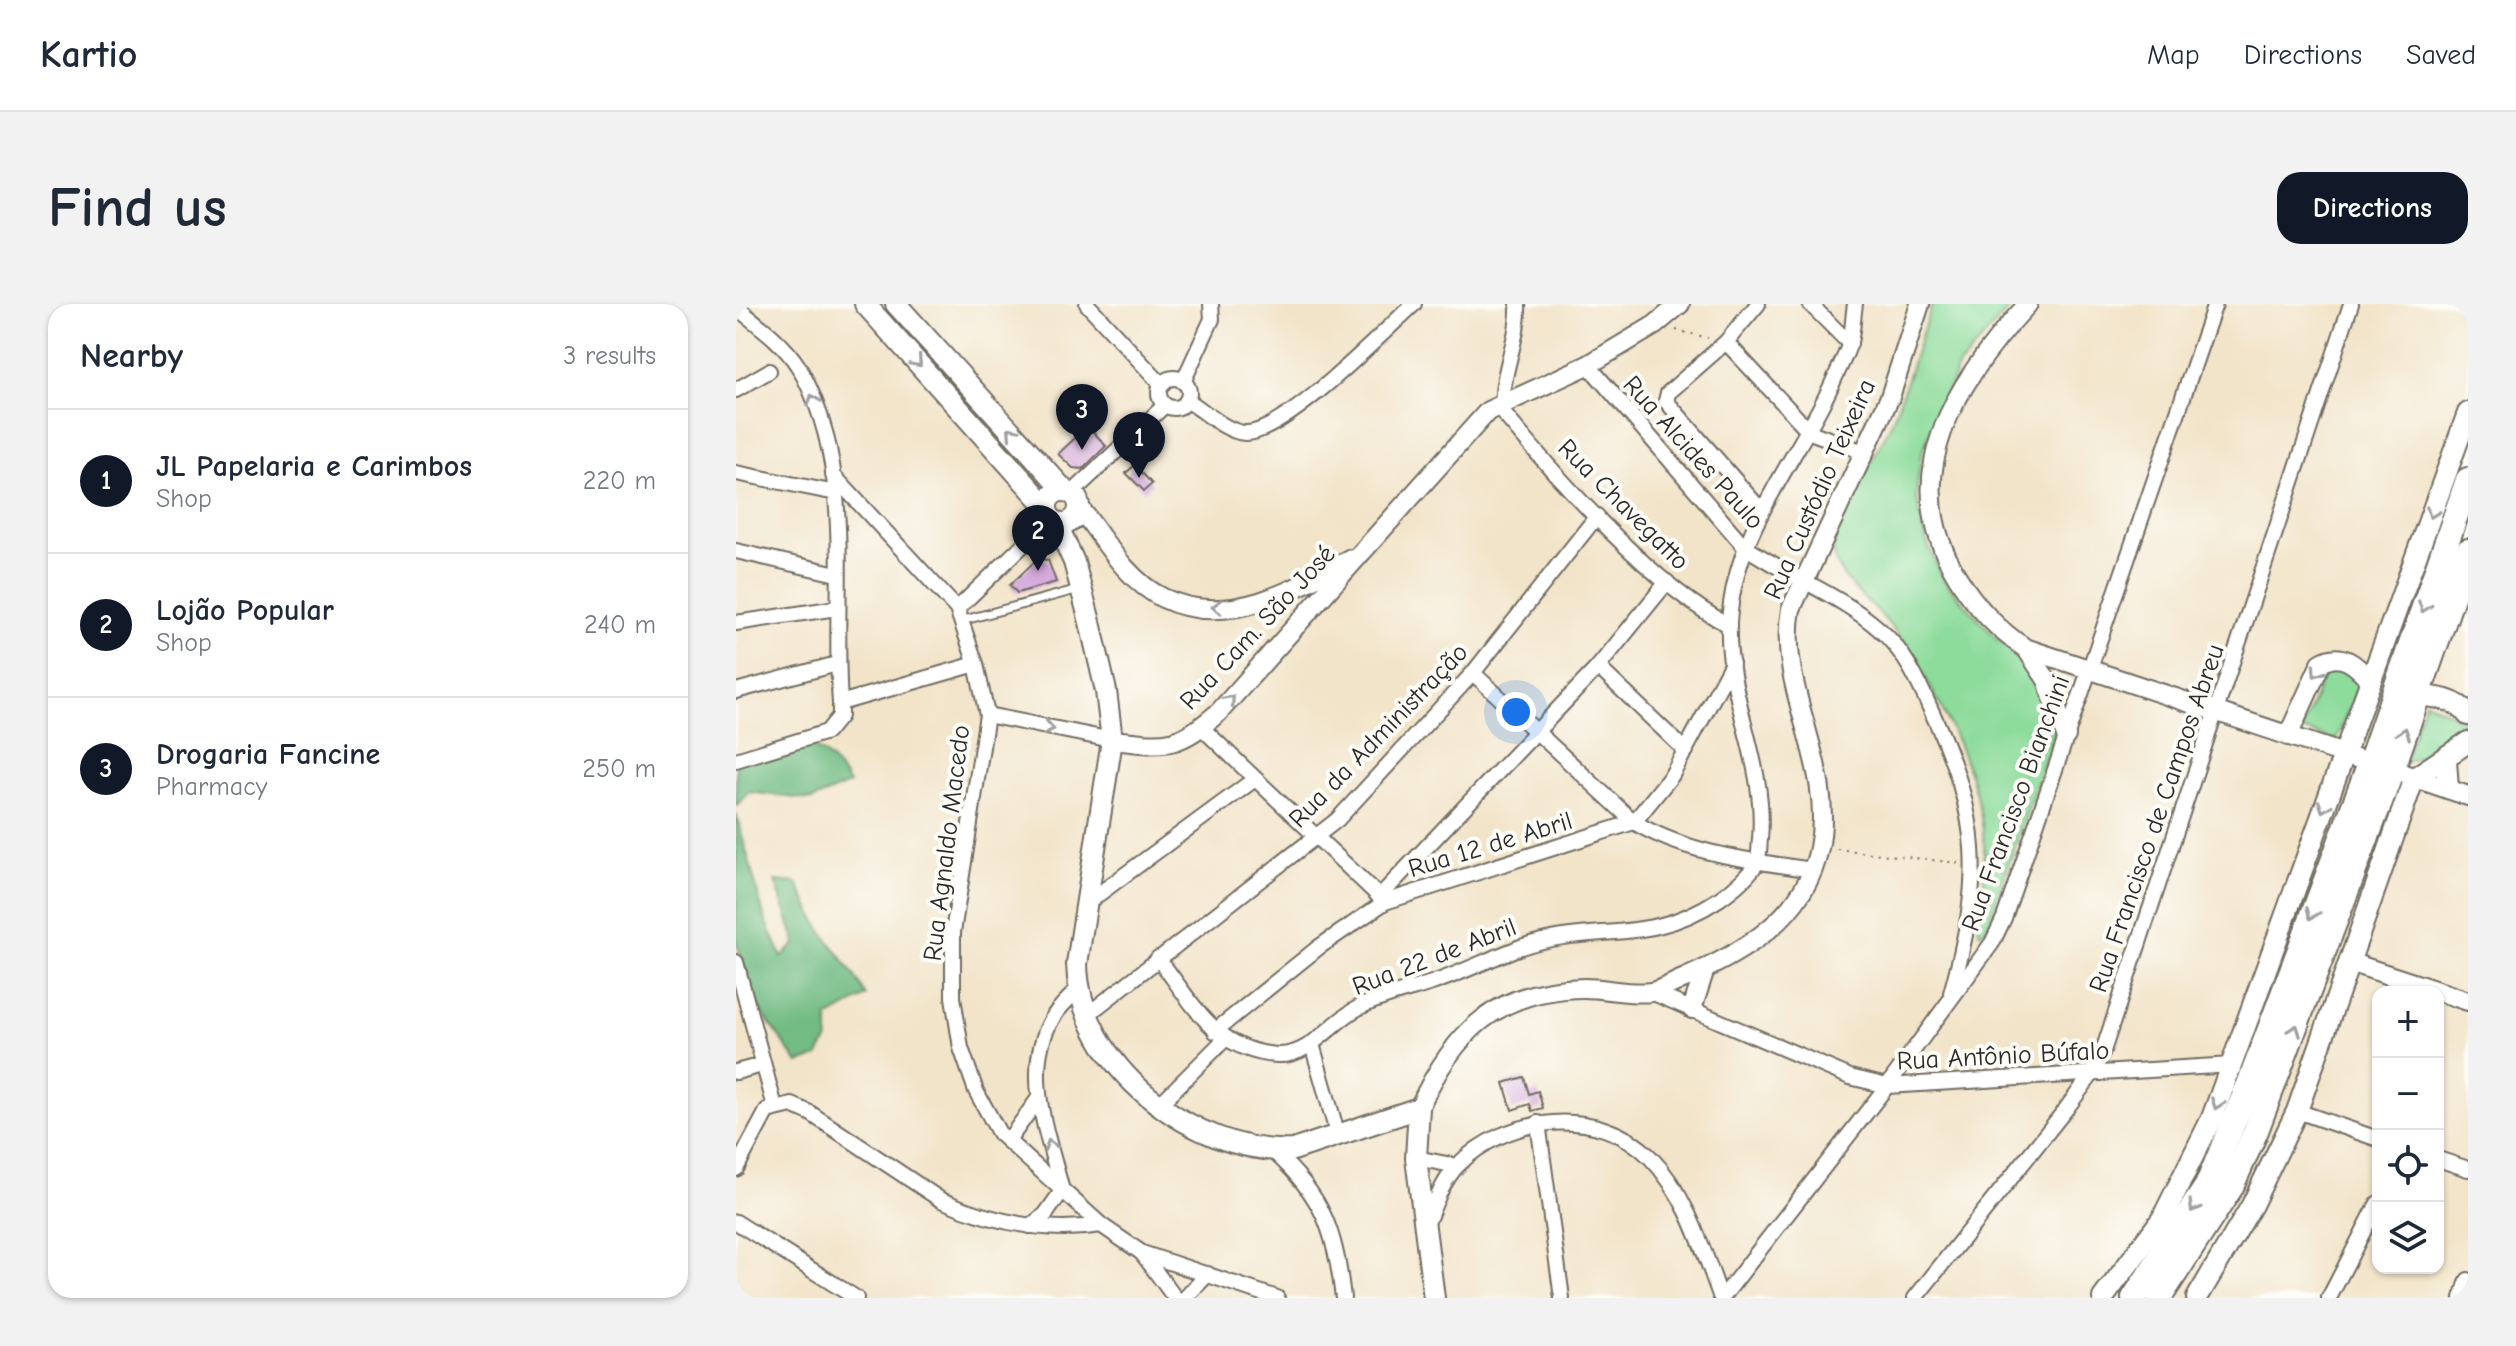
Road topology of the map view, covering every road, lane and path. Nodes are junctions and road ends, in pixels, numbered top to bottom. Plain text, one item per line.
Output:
1 (865, 304) edge
2 (896, 304) edge
3 (1087, 304) edge
4 (1211, 304) edge
5 (1414, 304) edge
6 (1518, 304) edge
7 (1680, 304) edge
8 (1758, 304) edge
9 (1810, 304) edge
10 (1855, 304) edge
11 (1920, 304) edge
12 (2028, 304) edge
13 (2215, 304) edge
14 (2351, 304) edge
15 (736, 307) edge
16 (1655, 325) junction
17 (1726, 342) junction
18 (1850, 344) junction
19 (1588, 365) junction
20 (769, 371) dead end
21 (1183, 382) junction
22 (1162, 385) junction
23 (736, 390) edge
24 (1187, 400) junction
25 (1502, 402) junction
26 (1165, 405) junction
27 (2468, 413) edge
28 (1810, 432) junction
29 (1866, 453) junction
30 (736, 473) edge
31 (833, 475) junction
32 (2468, 480) edge
33 (836, 493) junction
34 (1064, 508) junction
35 (1760, 509) junction
36 (1597, 516) junction
37 (1744, 546) junction
38 (1365, 550) junction
39 (736, 551) edge
40 (2468, 551) edge
41 (837, 574) junction
42 (1667, 582) junction
43 (1804, 582) junction
44 (1081, 588) junction
45 (1296, 590) junction
46 (837, 608) junction
47 (1310, 611) junction
48 (959, 615) junction
49 (739, 620) edge
50 (1729, 625) junction
51 (2025, 648) junction
52 (1732, 663) junction
53 (837, 664) junction
54 (976, 664) junction
55 (1598, 667) junction
56 (2089, 670) junction
57 (1473, 673) junction
58 (2371, 681) junction
59 (736, 691) edge
60 (2405, 694) junction
61 (840, 703) junction
62 (2466, 709) edge
63 (2218, 712) junction
64 (987, 715) junction
65 (1201, 727) junction
66 (1536, 732) junction
67 (2066, 736) junction
68 (2288, 736) junction
69 (1112, 740) junction
70 (2468, 742) edge
71 (1686, 751) junction
72 (2343, 754) junction
73 (736, 760) edge
74 (2446, 760) junction
75 (2392, 770) junction
76 (1255, 779) junction
77 (2448, 788) junction
78 (2468, 796) edge
79 (1634, 822) junction
80 (1318, 838) junction
81 (1820, 847) junction
82 (1757, 861) junction
83 (1974, 864) junction
84 (1813, 870) junction
85 (1382, 900) junction
86 (1088, 902) junction
87 (1158, 958) junction
88 (736, 962) edge
89 (2349, 962) junction
90 (1705, 969) junction
91 (1077, 990) junction
92 (1651, 992) junction
93 (2468, 1001) edge
94 (1948, 1005) junction
95 (1692, 1009) junction
96 (1087, 1015) junction
97 (1220, 1036) junction
98 (1312, 1044) junction
99 (762, 1065) junction
100 (2232, 1065) junction
101 (736, 1072) edge
102 (2092, 1074) junction
103 (1887, 1086) junction
104 (1038, 1099) junction
105 (1159, 1105) junction
106 (775, 1107) junction
107 (1419, 1108) junction
108 (2297, 1111) junction
109 (1538, 1123) junction
110 (1338, 1136) junction
111 (2372, 1137) edge
112 (1008, 1141) junction
113 (1273, 1151) junction
114 (1416, 1158) junction
115 (2444, 1161) edge
116 (1457, 1166) junction
117 (736, 1169) edge
118 (2468, 1169) edge
119 (1062, 1191) junction
120 (2372, 1215) edge
121 (736, 1222) edge
122 (1101, 1225) junction
123 (1030, 1226) junction
124 (1425, 1226) junction
125 (1142, 1253) junction
126 (1208, 1274) junction
127 (2468, 1280) edge
128 (856, 1298) edge
129 (1175, 1298) edge
130 (1185, 1298) edge
131 (1277, 1298) edge
132 (1343, 1298) edge
133 (1434, 1298) edge
134 (1562, 1298) edge
135 (1722, 1298) edge
136 (1915, 1298) edge
137 (2103, 1298) edge
138 (2134, 1298) edge
139 (2159, 1298) edge
140 (2197, 1298) edge
141 (2329, 1298) edge
142 (2462, 1298) edge

1 -> 34 main road
34 -> 2 main road
3 - 22 street
4 - 21 street
5 - 24 street
6 - 25 street
7 - 16 street, Rua Cam. São José
8 - 17 street
9 - 18 street
10 - 18 street
11 - 29 street, Rua Custódio Teixeira
12 - 51 street
13 - 56 street, Rua Francisco Bianchini
14 - 63 street, Rua Francisco de Campos Abreu
31 -> 15 street
16 - 17 path
16 - 19 street, Rua Cam. São José
17 - 28 street
17 - 35 street
18 - 28 street
19 - 25 street, Rua Cam. São José
19 - 37 street, Rua Alcides Paulo
20 - 23 street
21 - 22 street
21 - 24 street
22 - 26 street
24 - 26 street
25 - 36 street, Rua Chavegatto
25 - 38 street, Rua Cam. São José
26 - 34 street
27 -> 58 main road
28 - 29 street
28 - 35 street
29 - 43 street, Rua Custódio Teixeira
30 - 33 street
31 - 33 street
31 - 48 street, Rua Agnaldo Macedo
32 -> 60 main road
33 - 41 street
34 - 44 main road
45 -> 34 street
34 - 48 street
35 - 37 street
36 - 42 street, Rua Chavegatto
36 - 57 street, Rua da Administração
37 - 43 street, Rua Alcides Paulo
37 - 50 street
38 - 45 street
38 - 47 street, Rua Cam. São José
39 - 41 street
40 - 60 main road
41 - 46 street
42 - 50 street, Rua Chavegatto
42 - 55 street
43 - 81 street, Rua Custódio Teixeira
43 - 83 street, Rua Alcides Paulo
44 - 48 lane
44 - 69 main road
45 - 47 street
46 - 49 street
46 - 53 street
65 -> 47 street, Rua Cam. São José
48 - 54 street, Rua Agnaldo Macedo
50 - 52 street
51 - 56 street
51 - 67 street
52 - 71 street, Rua 12 de Abril
52 - 82 street
53 - 59 street
53 - 61 street
54 - 61 street
54 - 64 street, Rua Agnaldo Macedo
55 - 66 street
55 - 71 street
56 - 63 street
56 - 67 street, Rua Francisco Bianchini
57 - 66 street
57 - 80 street, Rua da Administração
58 - 60 main road
58 -> 68 street
58 - 72 main road
60 - 62 main road
60 - 75 main road
61 - 73 street
63 - 68 street
63 - 102 street, Rua Francisco de Campos Abreu
64 -> 69 street, Rua Cam. São José
64 - 112 street, Rua Agnaldo Macedo
65 - 69 street, Rua Cam. São José
65 - 76 street
66 - 79 street
66 - 85 street
67 - 94 street, Rua Francisco Bianchini
68 - 72 street
69 - 86 main road
70 - 74 main road
71 - 79 street, Rua 12 de Abril
72 - 75 street
72 -> 100 main road
74 - 75 main road
74 - 77 main road
75 - 77 street
75 - 89 main road
75 -> 138 main road
139 -> 75 main road
76 - 80 street
76 - 86 street
77 - 78 street
79 - 82 street
79 - 85 street, Rua 12 de Abril
80 - 85 street
80 - 87 street, Rua da Administração
81 - 83 path
81 - 84 street, Rua Custódio Teixeira
82 - 84 street
82 - 98 street, Rua 22 de Abril
83 - 94 street, Rua Alcides Paulo
84 - 90 street, Rua Custódio Teixeira
85 - 97 street, Rua 12 de Abril
86 - 91 main road
87 - 96 street, Rua da Administração
87 - 97 street
88 - 99 street
89 - 93 street
89 - 108 main road
90 - 92 street, Rua Custódio Teixeira
90 - 95 street
91 - 96 main road
91 - 104 street
92 - 95 street, Rua Antônio Búfalo
92 - 107 street, Rua Custódio Teixeira
94 - 103 street, Rua Francisco Bianchini
95 - 103 street, Rua Antônio Búfalo
96 - 105 main road
97 - 98 street, Rua 22 de Abril
97 - 105 street, Rua 12 de Abril
98 - 110 street
99 - 101 street
99 - 106 street
100 - 102 street, Rua Antônio Búfalo
100 -> 137 main road
102 - 103 street, Rua Antônio Búfalo
102 - 136 street, Rua Francisco de Campos Abreu
103 - 135 street, Rua Francisco Bianchini
104 - 112 street
119 -> 104 street
105 - 113 main road
106 - 117 street
106 - 123 street
107 - 110 main road
107 - 114 main road, Rua Custódio Teixeira
108 - 111 street
108 - 140 main road
109 - 116 street
109 - 134 street
109 - 135 street
110 - 113 main road
112 - 119 street, Rua Agnaldo Macedo
113 - 132 street
114 - 116 street
114 - 124 main road, Rua Custódio Teixeira
115 - 118 street
116 - 124 street
119 - 122 street, Rua Agnaldo Macedo
119 - 123 street
120 - 141 street
121 - 128 street
122 - 123 street
122 - 125 street, Rua Agnaldo Macedo
124 - 133 main road, Rua Custódio Teixeira
125 - 126 street, Rua Agnaldo Macedo
125 - 129 street
126 - 130 street
126 - 131 street, Rua Agnaldo Macedo
127 - 142 street

